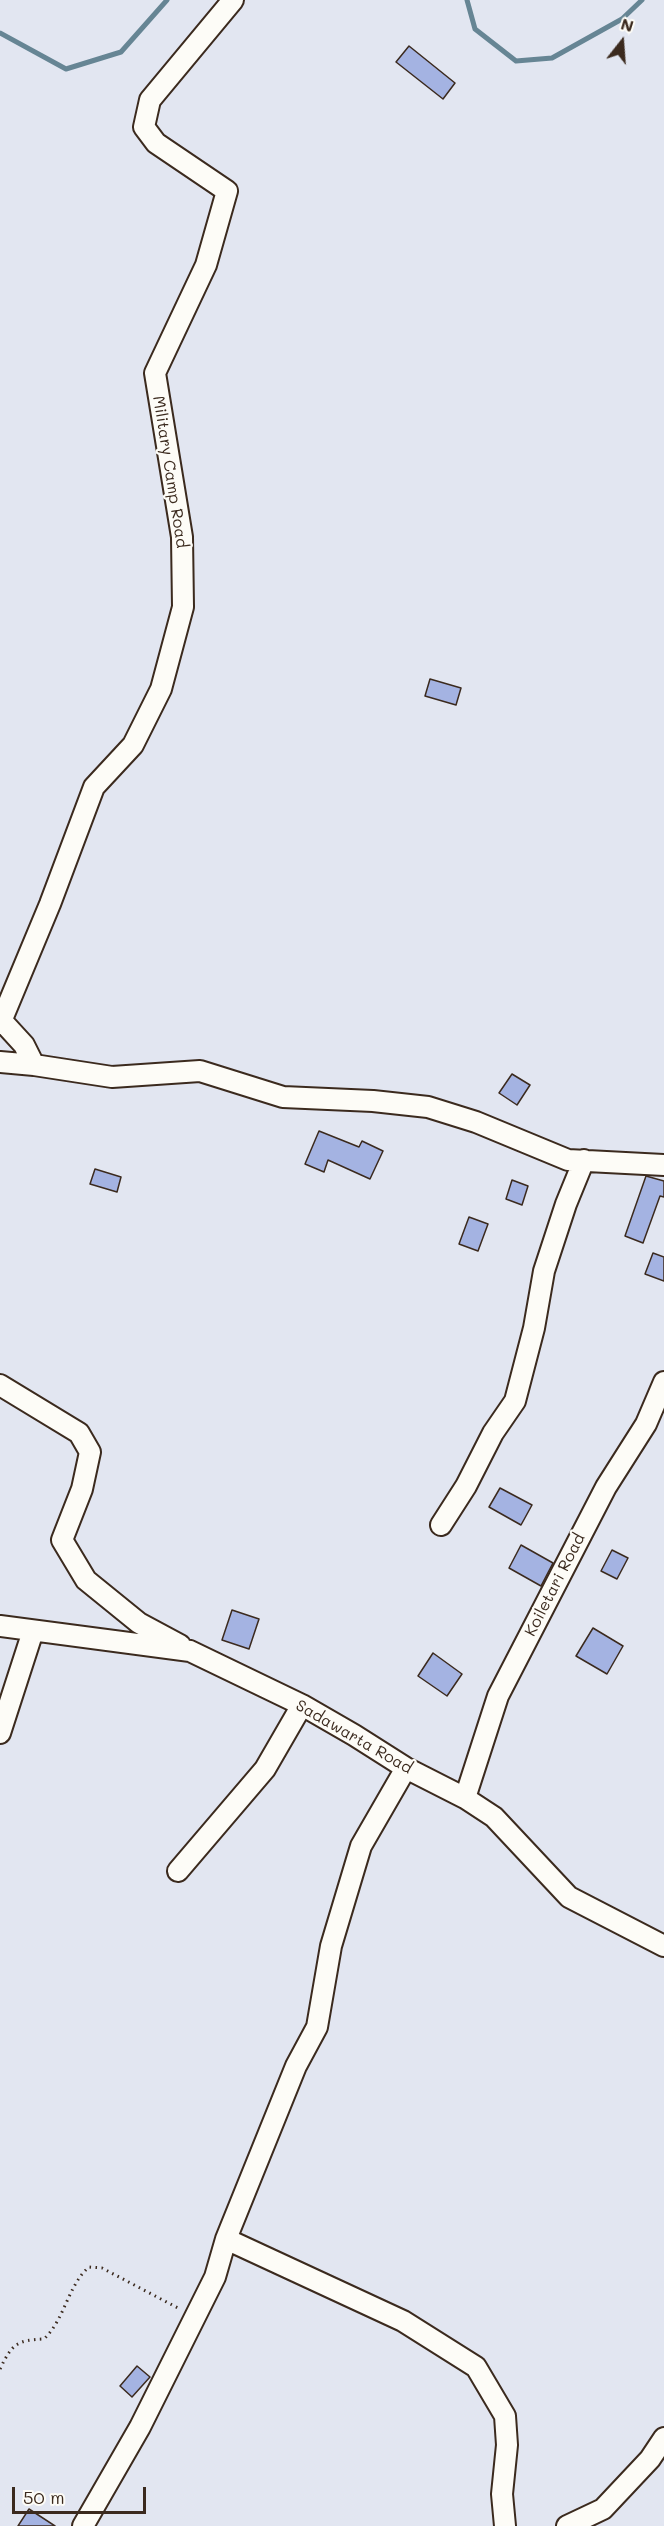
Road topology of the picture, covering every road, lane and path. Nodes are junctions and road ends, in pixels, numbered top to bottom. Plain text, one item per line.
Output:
1 (233, 0) edge
2 (1, 1023) edge
3 (0, 1062) edge
4 (34, 1065) junction
5 (584, 1160) junction
6 (664, 1165) edge
7 (664, 1382) edge
8 (0, 1385) edge
9 (441, 1525) dead end
10 (0, 1626) edge
11 (33, 1631) junction
12 (190, 1651) junction
13 (302, 1705) junction
14 (0, 1733) edge
15 (406, 1768) junction
16 (465, 1798) junction
17 (178, 1871) dead end
18 (664, 1946) edge
19 (226, 2239) junction
20 (196, 2318) junction
21 (0, 2369) edge
22 (664, 2438) edge
23 (83, 2526) edge
24 (505, 2526) edge
25 (567, 2526) edge

1 - 2 street, Military Camp Road
2 - 4 street
3 - 4 street
4 - 5 street
5 - 6 street
5 - 9 street
7 - 16 street, Koiletari Road
8 - 12 street
10 - 11 street, Sadawarta Road
11 - 12 street, Sadawarta Road
11 - 14 street
12 - 13 street, Sadawarta Road
13 - 15 street, Sadawarta Road
13 - 17 street
15 - 16 street, Sadawarta Road
15 - 19 street
16 - 18 street, Sadawarta Road
19 - 20 street
19 - 24 street
20 - 21 path
20 - 23 street
22 - 25 street

